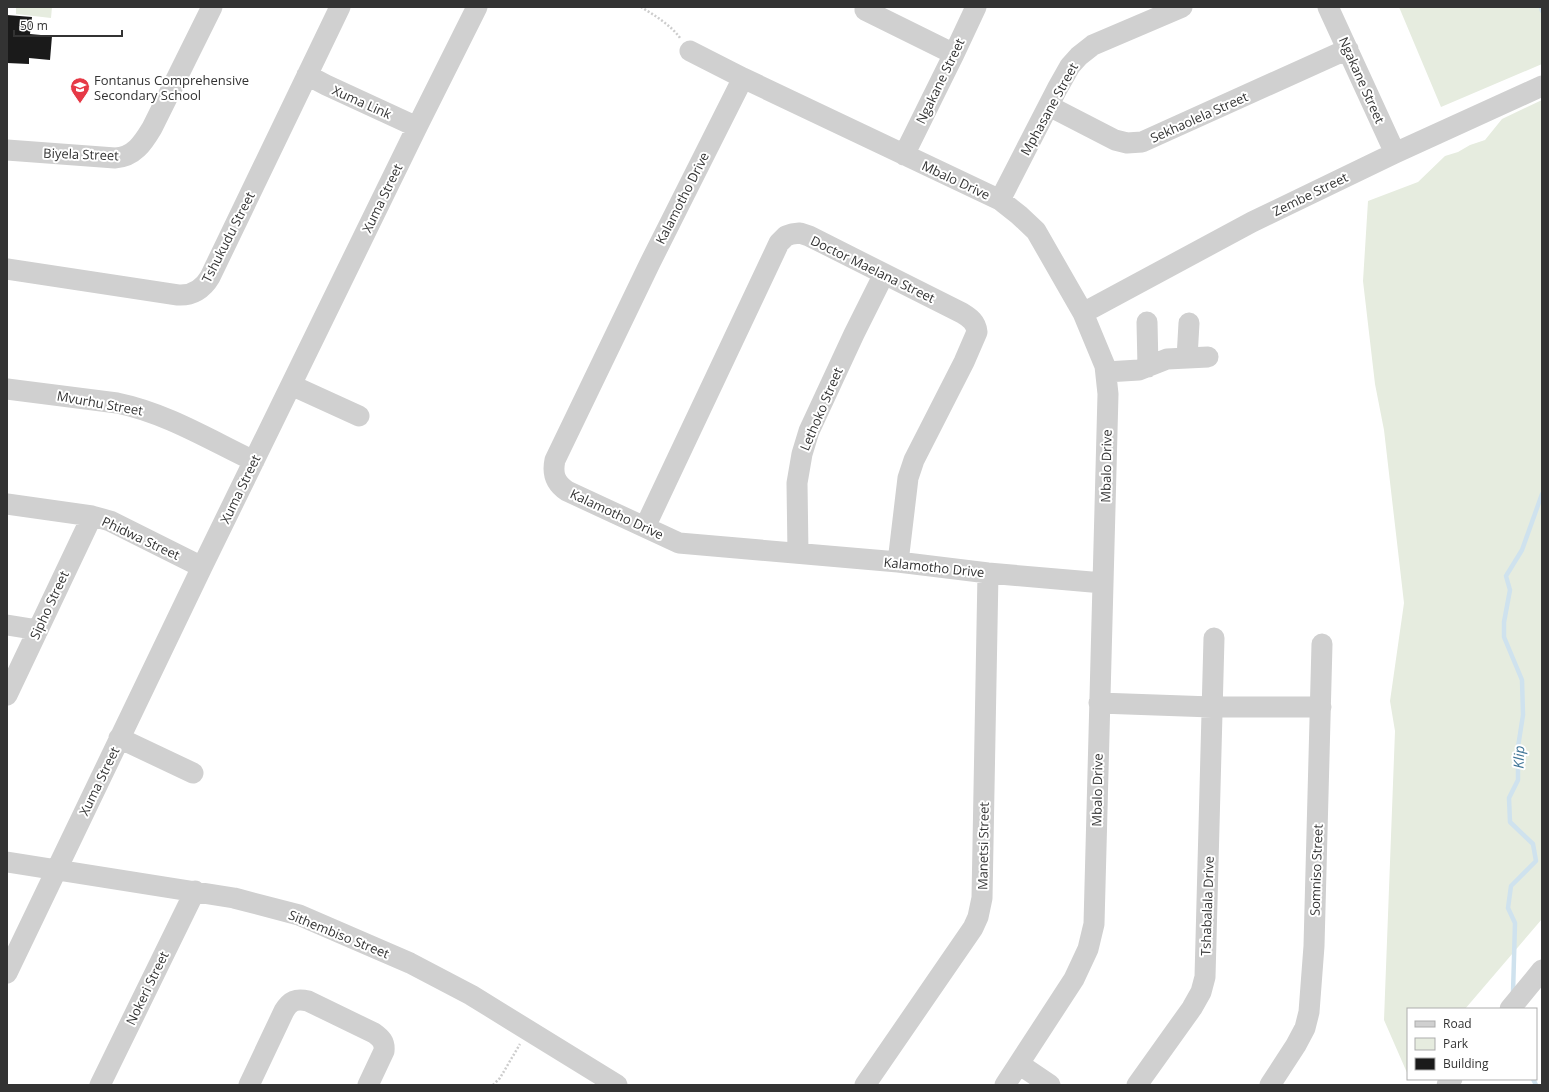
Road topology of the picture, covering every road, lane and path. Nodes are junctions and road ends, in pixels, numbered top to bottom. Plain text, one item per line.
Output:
1 (212, 7) edge
2 (340, 7) edge
3 (477, 7) edge
4 (641, 7) edge
5 (976, 7) edge
6 (1182, 7) edge
7 (1328, 7) edge
8 (865, 10) dead end
9 (1348, 49) junction
10 (690, 51) joint
11 (954, 54) junction
12 (307, 75) junction
13 (743, 78) junction
14 (1542, 86) edge
15 (1049, 106) junction
16 (417, 127) junction
17 (7, 150) edge
18 (1395, 153) junction
19 (904, 155) junction
20 (1000, 200) junction
21 (7, 269) edge
22 (884, 274) junction
23 (1083, 313) junction
24 (1147, 322) dead end
25 (1189, 323) dead end
26 (1208, 357) dead end
27 (1187, 358) junction
28 (1148, 367) junction
29 (1106, 372) junction
30 (291, 385) junction
31 (7, 389) edge
32 (359, 416) dead end
33 (254, 461) junction
34 (7, 504) edge
35 (92, 516) junction
36 (645, 527) junction
37 (798, 553) junction
38 (898, 562) junction
39 (202, 567) junction
40 (988, 573) junction
41 (1103, 583) junction
42 (7, 625) edge
43 (38, 630) junction
44 (1214, 638) dead end
45 (1322, 644) dead end
46 (7, 694) edge
47 (1099, 703) junction
48 (1212, 707) junction
49 (1321, 707) junction
50 (119, 738) junction
51 (193, 773) dead end
52 (7, 862) edge
53 (56, 869) junction
54 (195, 891) junction
55 (1542, 970) edge
56 (7, 973) edge
57 (1511, 1008) edge
58 (528, 1030) junction
59 (1019, 1064) junction
60 (593, 1078) edge
61 (100, 1085) edge
62 (249, 1085) edge
63 (368, 1085) edge
64 (493, 1085) edge
65 (617, 1085) edge
66 (865, 1085) edge
67 (1005, 1085) edge
68 (1050, 1085) edge
69 (1137, 1085) edge
70 (1270, 1085) edge

1 - 17 street, Biyela Street
2 - 12 street, Tshukudu Street
3 - 16 street, Xuma Street
4 - 10 path
5 - 11 street, Ngakane Street
6 - 15 street, Mphasane Street
7 - 9 street, Ngakane Street
8 - 11 street
9 - 15 street, Sekhaolela Street
9 - 18 street, Ngakane Street
10 - 13 street, Mbalo Drive
11 - 19 street, Ngakane Street
12 - 16 street, Xuma Link
12 - 21 street, Tshukudu Street
13 - 19 street, Mbalo Drive
13 - 36 street, Kalamotho Drive
14 - 18 street, Zembe Street
15 - 20 street, Mphasane Street
16 - 30 street, Xuma Street
18 - 23 street, Zembe Street
19 - 20 street, Mbalo Drive
20 - 23 street, Mbalo Drive
22 - 36 street, Doctor Maelana Street
22 - 37 street, Lethoko Street
22 - 38 street, Doctor Maelana Street
23 - 29 street, Mbalo Drive
24 - 28 street
25 - 27 street
26 - 27 street
27 - 28 street
28 - 29 street
29 - 41 street, Mbalo Drive
30 - 32 street
30 - 33 street, Xuma Street
31 - 33 street, Mvurhu Street
33 - 39 street, Xuma Street
34 - 35 street, Phidwa Street
35 - 39 street, Phidwa Street
35 - 43 street, Sipho Street
36 - 37 street, Kalamotho Drive
37 - 38 street, Kalamotho Drive
38 - 40 street, Kalamotho Drive
39 - 50 street, Xuma Street
40 - 41 street, Kalamotho Drive
40 - 66 street, Manetsi Street
41 - 47 street, Mbalo Drive
42 - 43 street
43 - 46 street, Sipho Street
44 - 48 street, Tshabalala Drive
45 - 49 street, Somniso Street
47 - 48 street
47 - 59 street, Mbalo Drive
48 - 49 street
48 - 69 street, Tshabalala Drive
49 - 70 street, Somniso Street
50 - 51 street
50 - 53 street, Xuma Street
52 - 53 street, Sithembiso Street
53 - 54 street, Sithembiso Street
53 - 56 street, Xuma Street
54 - 58 street, Sithembiso Street
54 - 61 street, Nokeri Street
55 - 57 street
58 - 60 street, Sithembiso Street
58 - 64 path
59 - 67 street, Mbalo Drive
59 - 68 street
60 - 65 street, Sithembiso Street
62 - 63 street

